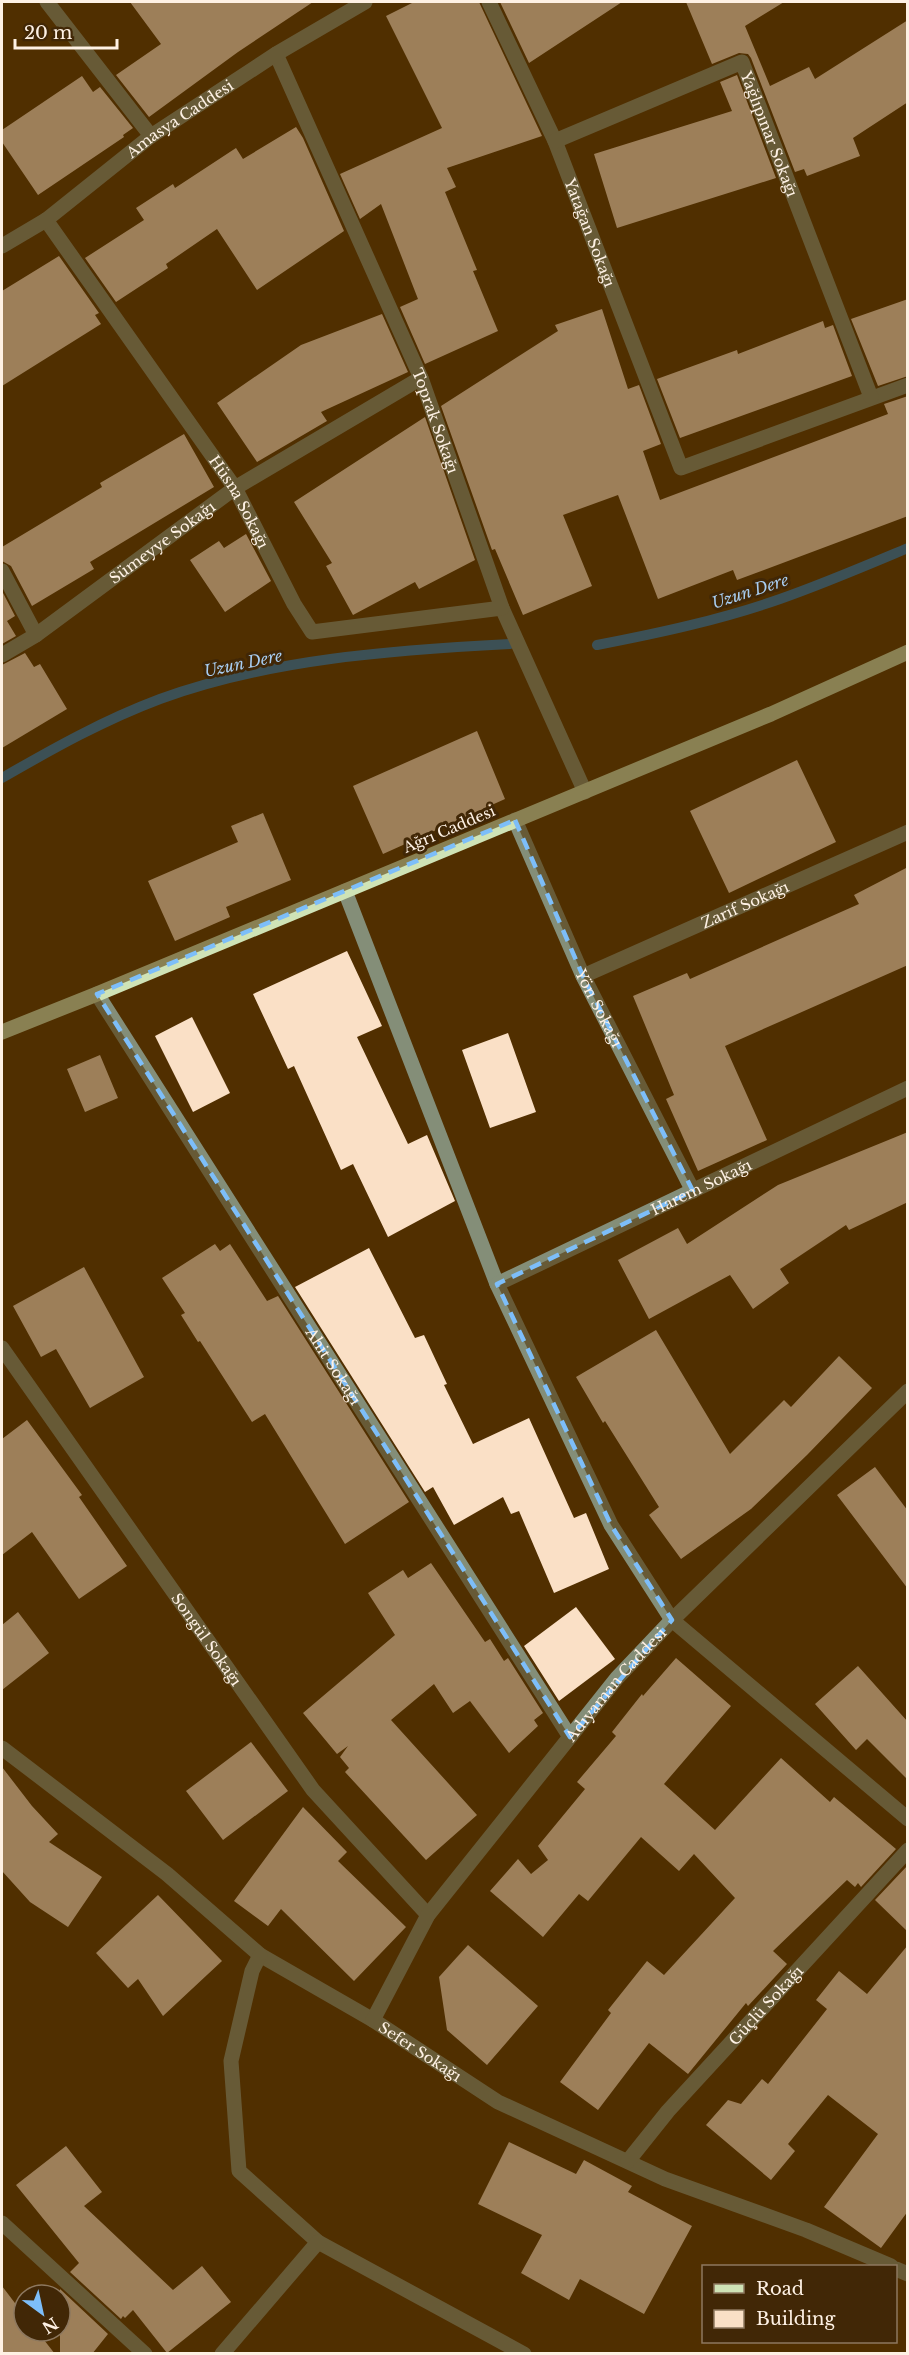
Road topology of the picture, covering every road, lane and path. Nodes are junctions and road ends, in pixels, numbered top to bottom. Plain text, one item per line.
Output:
1 (47, 2) edge
2 (366, 2) edge
3 (489, 2) edge
4 (276, 54) junction
5 (151, 136) junction
6 (555, 141) junction
7 (46, 220) junction
8 (2, 246) edge
9 (421, 378) junction
10 (908, 385) edge
11 (871, 397) junction
12 (235, 488) junction
13 (2, 571) edge
14 (502, 608) junction
15 (36, 635) junction
16 (908, 652) edge
17 (2, 655) edge
18 (585, 792) junction
19 (516, 820) junction
20 (908, 832) edge
21 (345, 891) junction
22 (583, 976) junction
23 (97, 994) junction
24 (2, 1032) edge
25 (908, 1089) edge
26 (693, 1191) junction
27 (497, 1284) junction
28 (2, 1348) edge
29 (908, 1391) edge
30 (672, 1620) junction
31 (570, 1737) junction
32 (2, 1748) edge
33 (908, 1819) edge
34 (908, 1850) edge
35 (428, 1915) junction
36 (260, 1955) junction
37 (373, 2020) junction
38 (628, 2162) junction
39 (2, 2223) edge
40 (318, 2242) junction
41 (889, 2265) edge
42 (145, 2354) edge
43 (222, 2354) edge
44 (524, 2354) edge

1 - 5 street
2 - 4 street, Amasya Caddesi
3 - 6 street, Yatağan Sokağı
4 - 5 street, Amasya Caddesi
4 - 9 street, Toprak Sokağı
5 - 7 street, Amasya Caddesi
6 - 11 street, Yatağan Sokağı
6 - 11 street, Yağlıpınar Sokağı
7 - 8 street, Amasya Caddesi
7 - 12 street, Hüsna Sokağı
9 - 12 street, Sümeyye Sokağı
9 - 14 street, Toprak Sokağı
10 - 11 street
12 - 14 street, Hüsna Sokağı
12 - 15 street, Sümeyye Sokağı
13 - 15 street
14 - 18 street, Toprak Sokağı
15 - 17 street, Sümeyye Sokağı
16 - 18 main road, Ağrı Caddesi
18 - 19 main road, Ağrı Caddesi
19 - 21 main road, Ağrı Caddesi
19 - 22 street, Yön Sokağı
20 - 22 street, Zarif Sokağı
21 - 23 main road, Ağrı Caddesi
21 - 27 street
22 - 26 street, Yön Sokağı
23 - 24 main road, Ağrı Caddesi
23 - 31 street, Ahit Sokağı
25 - 26 street, Harem Sokağı
26 - 27 street, Harem Sokağı
27 - 30 street
28 - 35 street, Songül Sokağı
29 - 30 street, Adıyaman Caddesi
30 - 31 street, Adıyaman Caddesi
30 - 33 street
31 - 35 street, Adıyaman Caddesi
32 - 36 street, Sefer Sokağı
34 - 38 street, Güçlü Sokağı
35 - 37 street, Adıyaman Caddesi
36 - 37 street, Sefer Sokağı
36 - 40 street
37 - 38 street, Sefer Sokağı
38 - 41 street, Sefer Sokağı
39 - 42 street
40 - 43 street
40 - 44 street

